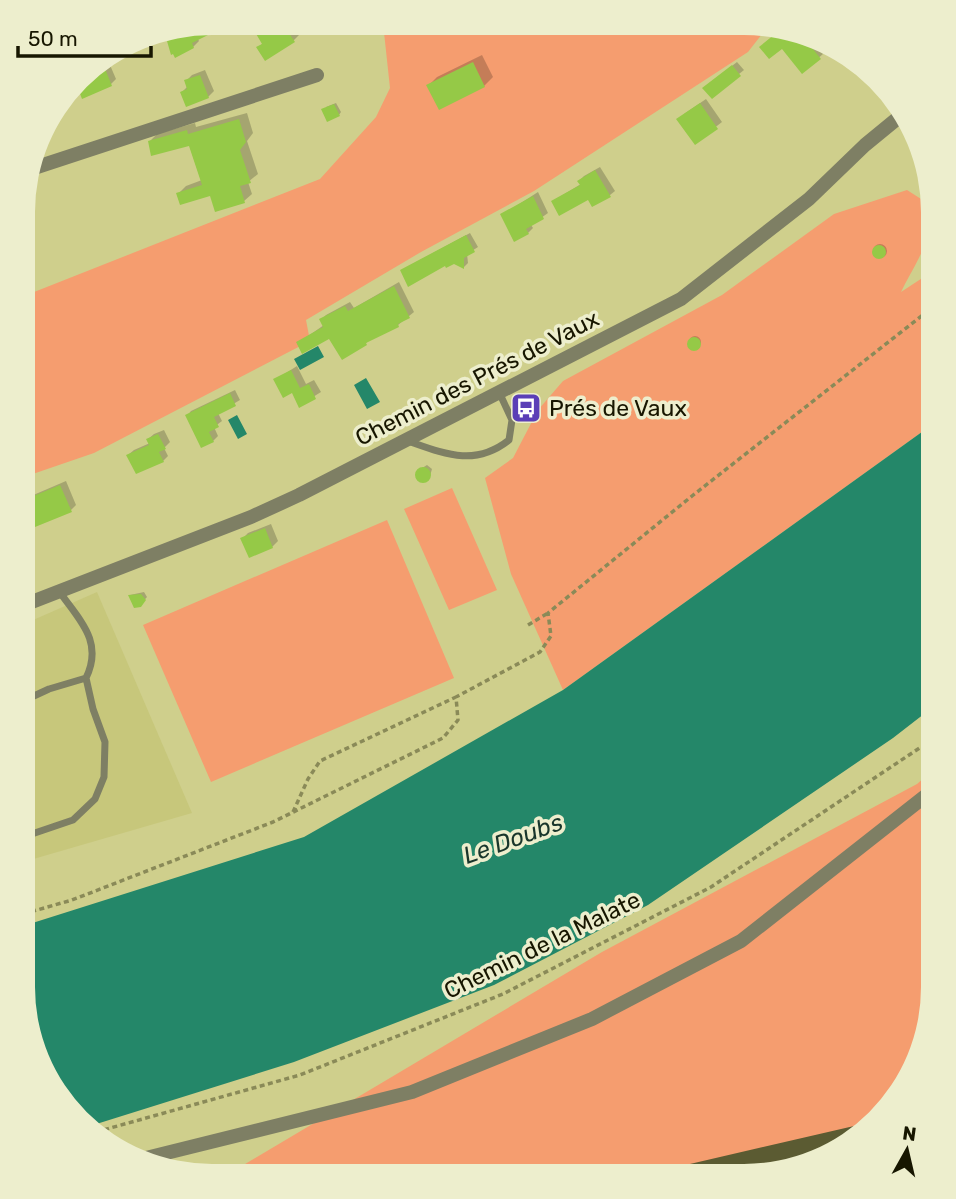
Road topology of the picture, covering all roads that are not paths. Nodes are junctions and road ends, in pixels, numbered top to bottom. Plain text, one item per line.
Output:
1 (317, 75) dead end
2 (895, 120) edge
3 (41, 166) edge
4 (499, 392) junction
5 (404, 440) junction
6 (58, 591) junction
7 (35, 600) edge
8 (86, 678) junction
9 (35, 695) edge
10 (921, 799) edge
11 (35, 833) edge
12 (831, 1141) edge
13 (157, 1155) edge
14 (730, 1164) edge

1 - 3 street
2 - 4 street, Chemin des Prés de Vaux
4 - 5 street, Chemin des Prés de Vaux
4 - 5 lane
5 - 6 street, Chemin des Prés de Vaux
6 - 7 street, Chemin des Prés de Vaux
6 - 8 lane
8 - 9 lane
8 - 11 lane
10 - 13 street
12 - 14 main road

